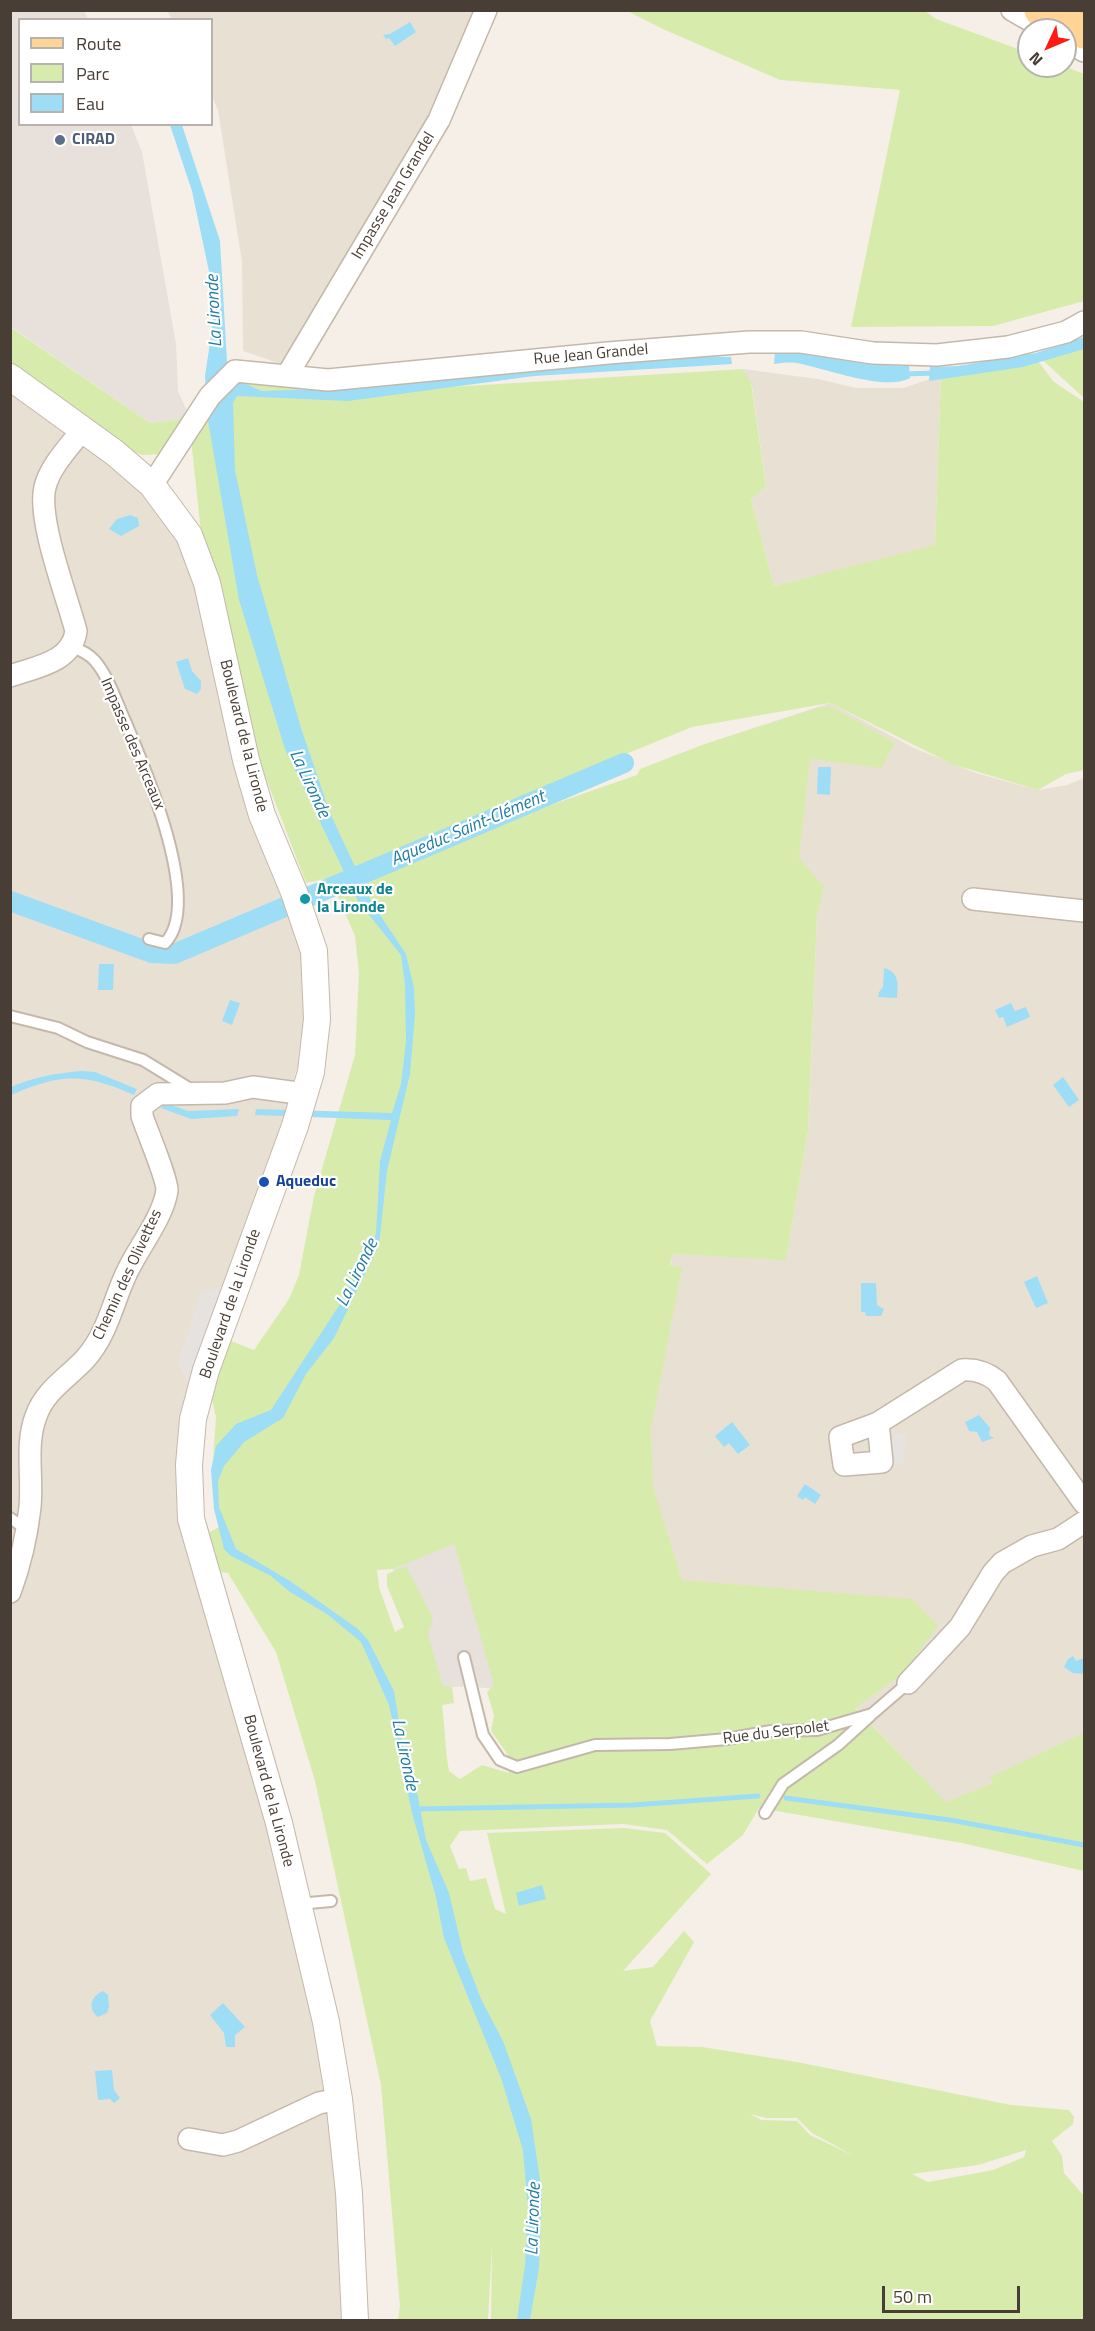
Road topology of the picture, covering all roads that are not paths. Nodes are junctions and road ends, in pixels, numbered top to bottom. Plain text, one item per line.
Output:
1 (486, 10) edge
2 (1012, 10) edge
3 (1041, 10) edge
4 (1026, 18) edge
5 (1084, 33) edge
6 (1084, 322) edge
7 (288, 374) junction
8 (10, 377) edge
9 (83, 429) junction
10 (152, 485) junction
11 (72, 647) junction
12 (10, 676) edge
13 (973, 899) dead end
14 (1084, 911) edge
15 (149, 939) dead end
16 (10, 1016) edge
17 (197, 1094) junction
18 (305, 1094) junction
19 (878, 1423) dead end
20 (1084, 1503) edge
21 (1084, 1522) edge
22 (18, 1524) edge
23 (10, 1592) edge
24 (464, 1657) dead end
25 (908, 1683) joint
26 (872, 1714) junction
27 (765, 1812) dead end
28 (331, 1901) dead end
29 (297, 1904) junction
30 (339, 2099) junction
31 (189, 2139) dead end
32 (355, 2320) edge

1 - 7 street, Impasse Jean Grandel
2 - 4 street
3 - 5 main road
6 - 7 street, Rue Jean Grandel
7 - 10 street, Rue Jean Grandel
8 - 9 street, Boulevard de la Lironde
9 - 10 street, Boulevard de la Lironde
9 - 11 street
10 - 18 street, Boulevard de la Lironde
11 - 12 street
11 - 15 lane, Impasse des Arceaux
13 - 14 street
16 - 17 lane
17 - 18 street, Chemin des Olivettes
17 - 22 street, Chemin des Olivettes
18 - 29 street, Boulevard de la Lironde
19 - 20 street
21 - 25 street, Rue du Serpolet
22 - 23 street, Chemin des Olivettes
24 - 26 lane, Rue du Serpolet
25 - 26 lane, Rue du Serpolet
26 - 27 lane
28 - 29 lane
29 - 30 street, Boulevard de la Lironde
30 - 31 street
30 - 32 street, Boulevard de la Lironde

